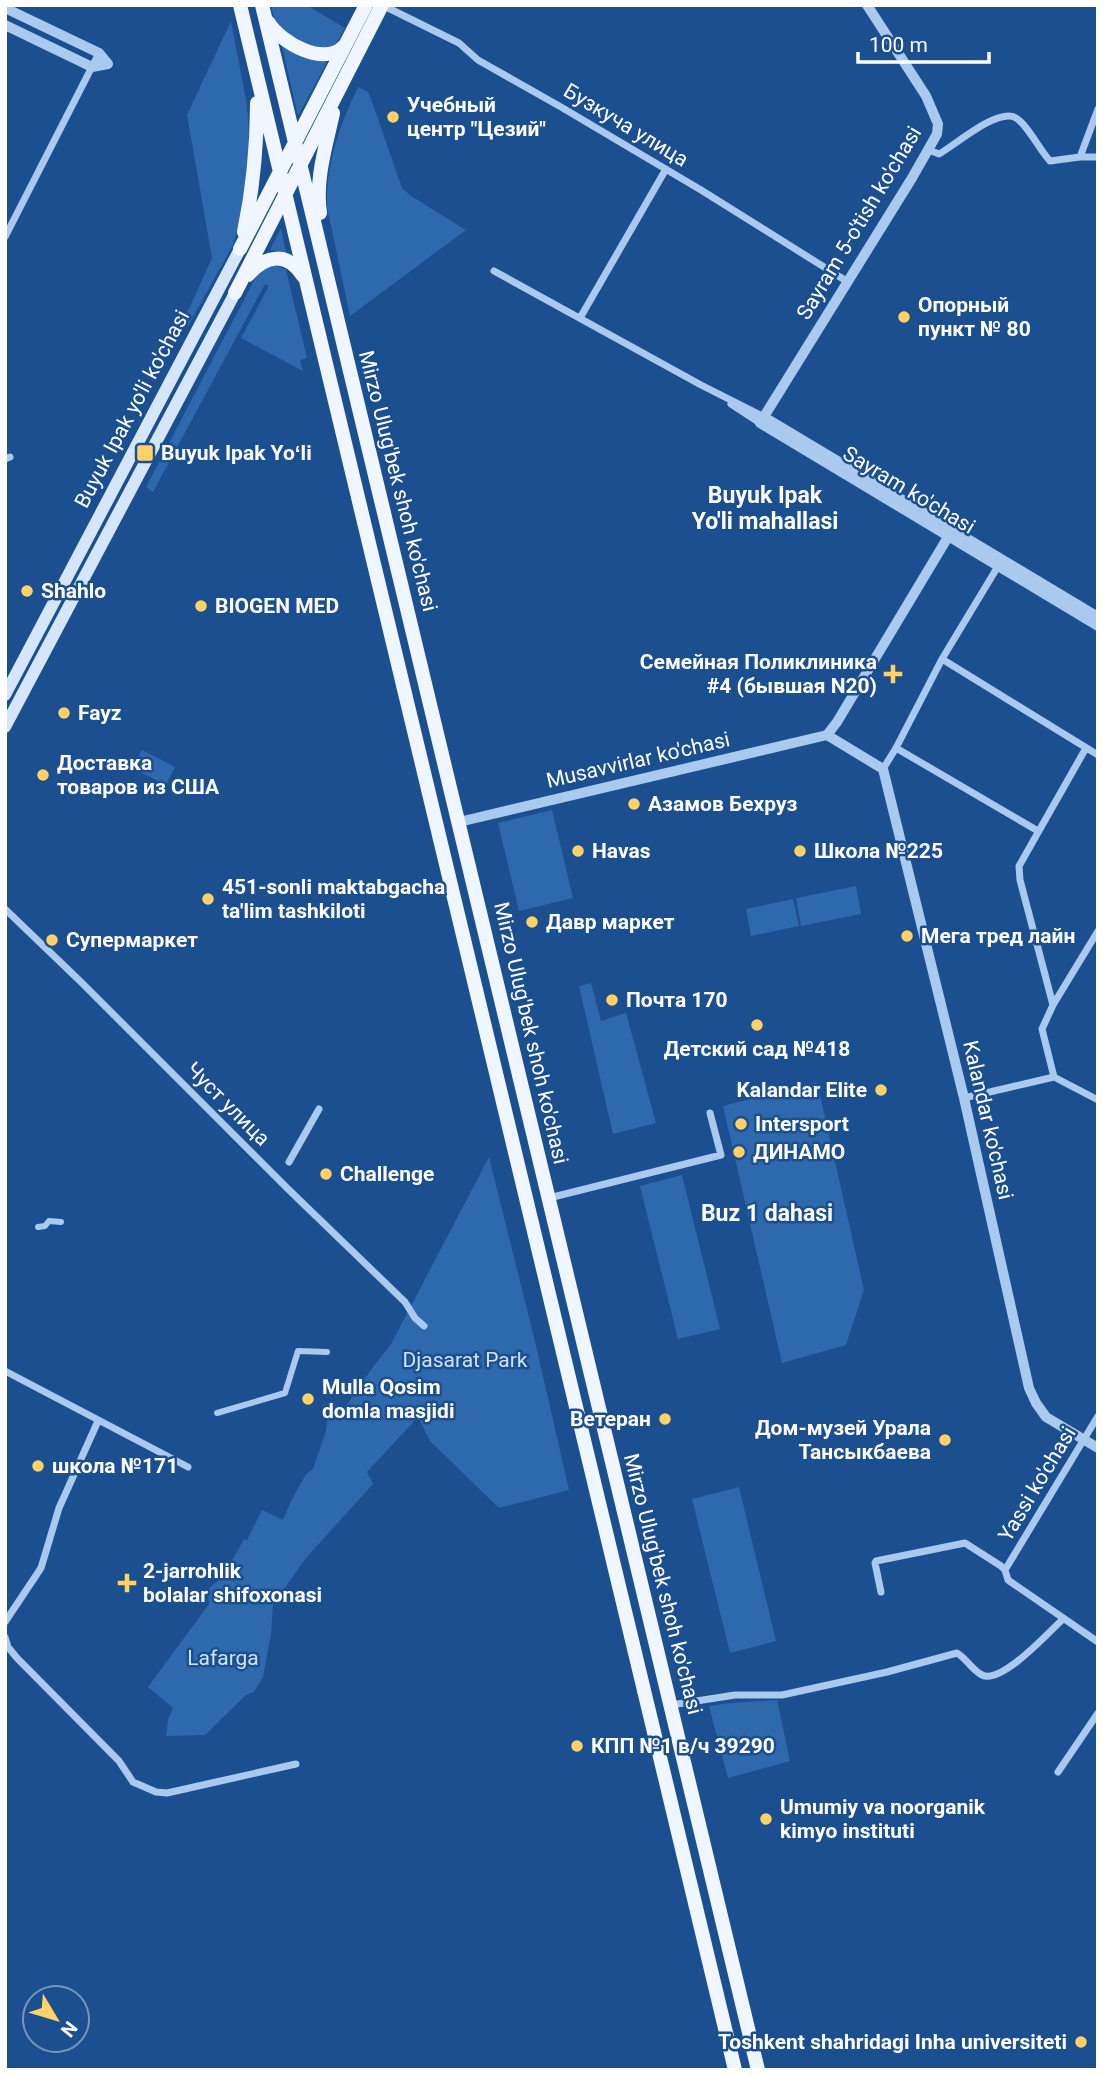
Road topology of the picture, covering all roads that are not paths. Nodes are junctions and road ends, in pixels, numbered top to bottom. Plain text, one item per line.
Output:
1 (240, 5) edge
2 (366, 5) edge
3 (382, 5) edge
4 (867, 5) edge
5 (5, 8) edge
6 (264, 12) edge
7 (5, 25) edge
8 (346, 44) junction
9 (92, 67) junction
10 (257, 77) junction
11 (339, 90) junction
12 (1098, 109) edge
13 (295, 142) junction
14 (929, 150) junction
15 (1080, 157) junction
16 (1098, 157) edge
17 (301, 165) junction
18 (666, 169) junction
19 (280, 173) junction
20 (285, 195) junction
21 (5, 237) edge
22 (240, 249) junction
23 (494, 271) dead end
24 (848, 282) junction
25 (307, 284) junction
26 (235, 293) junction
27 (580, 318) junction
28 (352, 380) junction
29 (762, 420) junction
30 (138, 444) junction
31 (149, 455) junction
32 (951, 533) junction
33 (1001, 563) junction
34 (1098, 617) edge
35 (1098, 626) edge
36 (942, 659) junction
37 (5, 695) edge
38 (5, 727) edge
39 (827, 735) junction
40 (896, 747) junction
41 (1086, 748) junction
42 (1098, 755) edge
43 (883, 769) junction
44 (459, 822) junction
45 (1038, 831) junction
46 (474, 888) junction
47 (452, 892) junction
48 (5, 909) edge
49 (1098, 931) edge
50 (1053, 1005) junction
51 (1054, 1076) junction
52 (964, 1098) junction
53 (1098, 1100) edge
54 (319, 1109) dead end
55 (710, 1112) dead end
56 (289, 1162) dead end
57 (549, 1198) junction
58 (61, 1222) dead end
59 (38, 1227) dead end
60 (424, 1326) dead end
61 (327, 1352) dead end
62 (5, 1371) edge
63 (217, 1413) dead end
64 (1098, 1416) edge
65 (98, 1421) junction
66 (1084, 1439) junction
67 (1098, 1448) edge
68 (188, 1467) dead end
69 (1005, 1570) junction
70 (881, 1592) dead end
71 (1063, 1619) junction
72 (5, 1622) edge
73 (5, 1637) edge
74 (1098, 1642) edge
75 (671, 1705) junction
76 (1098, 1713) edge
77 (677, 1730) junction
78 (654, 1735) junction
79 (296, 1764) dead end
80 (1058, 1772) dead end
81 (734, 2070) edge
82 (758, 2070) edge

1 - 10 main road, Mirzo Ulug'bek shoh ko'chasi
2 - 8 main road, Buyuk Ipak yo'li ko'chasi
3 - 11 main road
3 - 18 street, Бузкуча улица
4 - 14 street, Sayram 5-o'tish ko'chasi
5 - 9 street
6 - 8 main road
6 - 13 main road, Mirzo Ulug'bek shoh ko'chasi
7 - 9 street
8 - 13 main road, Buyuk Ipak yo'li ko'chasi
9 - 21 street
10 - 19 main road, Mirzo Ulug'bek shoh ko'chasi
10 - 22 main road
11 - 17 main road
11 - 28 main road
12 - 15 street
13 - 17 main road, Mirzo Ulug'bek shoh ko'chasi
13 - 19 main road, Buyuk Ipak yo'li ko'chasi
14 - 15 street
14 - 24 street, Sayram 5-o'tish ko'chasi
15 - 16 street
17 - 20 main road
17 - 28 main road, Mirzo Ulug'bek shoh ko'chasi
18 - 24 street, Бузкуча улица
18 - 27 street
19 - 20 main road, Mirzo Ulug'bek shoh ko'chasi
19 - 22 main road, Buyuk Ipak yo'li ko'chasi
20 - 25 main road, Mirzo Ulug'bek shoh ko'chasi
20 - 26 main road
22 - 30 main road, Buyuk Ipak yo'li ko'chasi
23 - 27 street, Sayram ko'chasi
24 - 29 street, Sayram 5-o'tish ko'chasi
25 - 26 main road
25 - 47 main road, Mirzo Ulug'bek shoh ko'chasi
26 - 31 main road, Buyuk Ipak yo'li ko'chasi
27 - 29 street, Sayram ko'chasi
28 - 44 main road, Mirzo Ulug'bek shoh ko'chasi
29 - 32 street, Sayram ko'chasi
30 - 31 main road
30 - 37 main road, Buyuk Ipak yo'li ko'chasi
31 - 38 main road, Buyuk Ipak yo'li ko'chasi
32 - 33 street, Sayram ko'chasi
32 - 39 street
33 - 34 street, Sayram ko'chasi
33 - 35 street, Sayram ko'chasi
33 - 36 street
36 - 40 street
36 - 41 street
39 - 43 street
39 - 44 street, Musavvirlar ko'chasi
40 - 43 street
40 - 45 street
41 - 42 street
41 - 45 street
43 - 52 street, Kalandar ko'chasi
44 - 46 main road, Mirzo Ulug'bek shoh ko'chasi
45 - 50 street
46 - 47 main road
46 - 57 main road, Mirzo Ulug'bek shoh ko'chasi
47 - 78 main road, Mirzo Ulug'bek shoh ko'chasi
48 - 60 street, Чуст улица
49 - 50 street
50 - 51 street
51 - 52 street
51 - 53 street
52 - 66 street, Kalandar ko'chasi
54 - 56 street
55 - 57 street
57 - 75 main road, Mirzo Ulug'bek shoh ko'chasi
58 - 59 street
61 - 63 street
62 - 65 street
64 - 66 street, Yassi ko'chasi
65 - 68 street
65 - 72 street
66 - 67 street, Kalandar ko'chasi
66 - 69 street, Yassi ko'chasi
69 - 70 street
69 - 71 street
71 - 74 street
71 - 75 street
73 - 79 street
75 - 77 main road, Mirzo Ulug'bek shoh ko'chasi
76 - 80 street
77 - 78 main road
77 - 82 main road, Mirzo Ulug'bek shoh ko'chasi
78 - 81 main road, Mirzo Ulug'bek shoh ko'chasi

